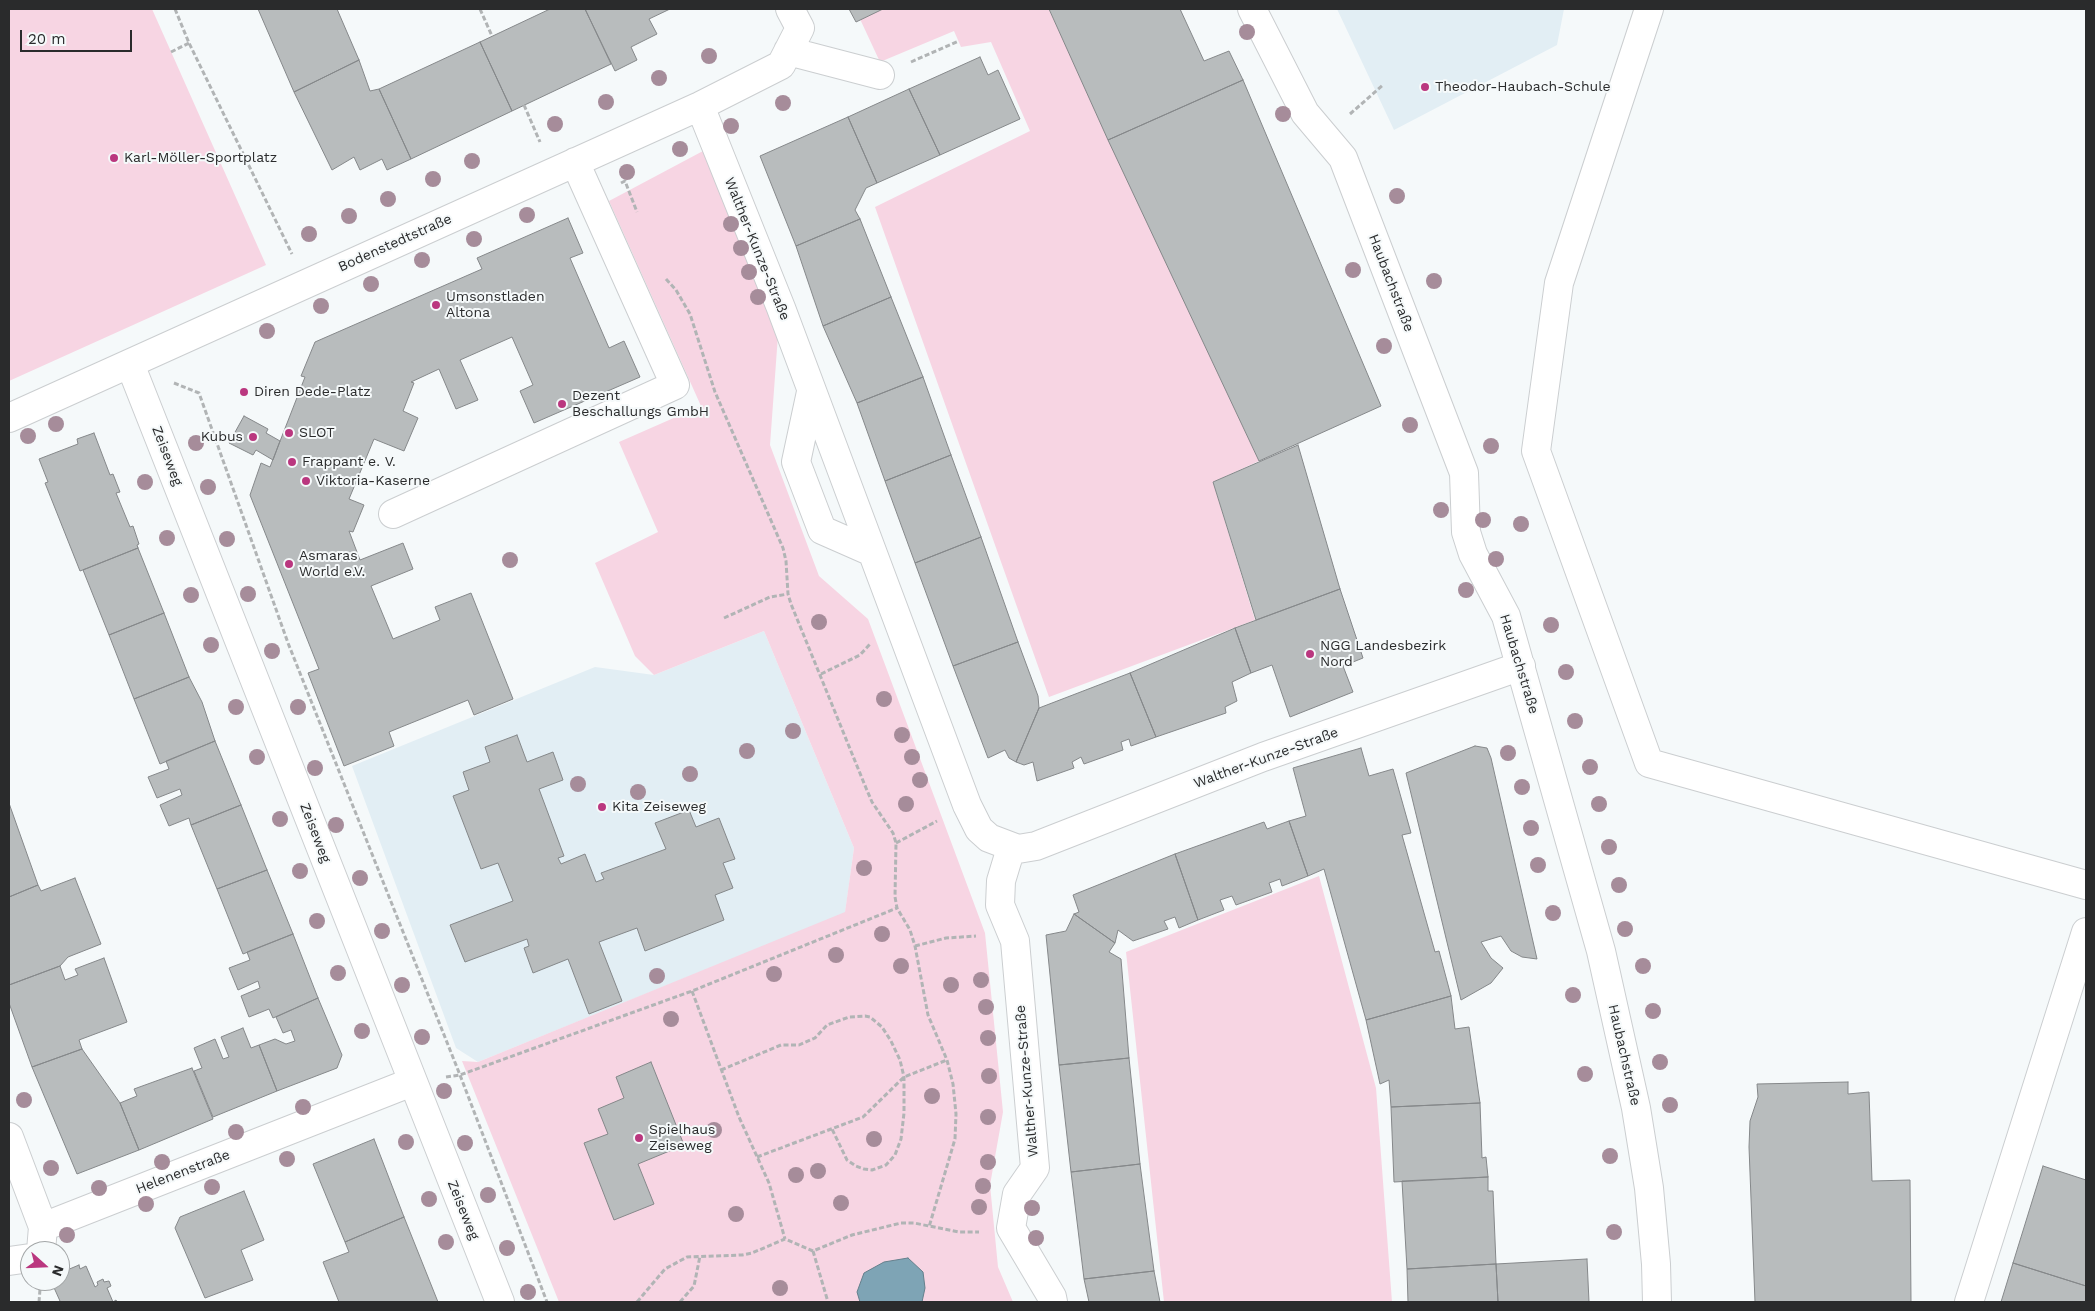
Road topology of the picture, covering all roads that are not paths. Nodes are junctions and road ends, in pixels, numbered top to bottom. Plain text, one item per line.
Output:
1 (790, 9) edge
2 (1252, 9) edge
3 (1648, 9) edge
4 (784, 58) junction
5 (880, 76) road end
6 (700, 106) junction
7 (564, 167) junction
8 (130, 364) junction
9 (811, 392) junction
10 (9, 418) edge
11 (393, 514) dead end
12 (872, 552) junction
13 (1521, 666) junction
14 (1011, 848) junction
15 (2086, 885) edge
16 (2086, 932) edge
17 (412, 1082) junction
18 (9, 1137) edge
19 (42, 1239) edge
20 (500, 1302) edge
21 (1053, 1302) edge
22 (1656, 1302) edge
23 (1970, 1302) edge

1 - 4 street
2 - 13 street, Haubachstraße
3 - 15 street
4 - 5 street
4 - 6 street, Bodenstedtstraße
6 - 7 street, Bodenstedtstraße
6 - 9 street, Walther-Kunze-Straße
7 - 8 street, Bodenstedtstraße
7 - 11 street
8 - 10 street, Bodenstedtstraße
8 - 17 street, Zeiseweg
9 - 12 street, Walther-Kunze-Straße
9 - 12 street
12 - 14 street, Walther-Kunze-Straße
13 - 14 street, Walther-Kunze-Straße
13 - 22 street, Haubachstraße
14 - 21 street, Walther-Kunze-Straße
16 - 23 street
17 - 19 street, Helenenstraße
17 - 20 street, Zeiseweg
18 - 19 street, Helenenstraße

